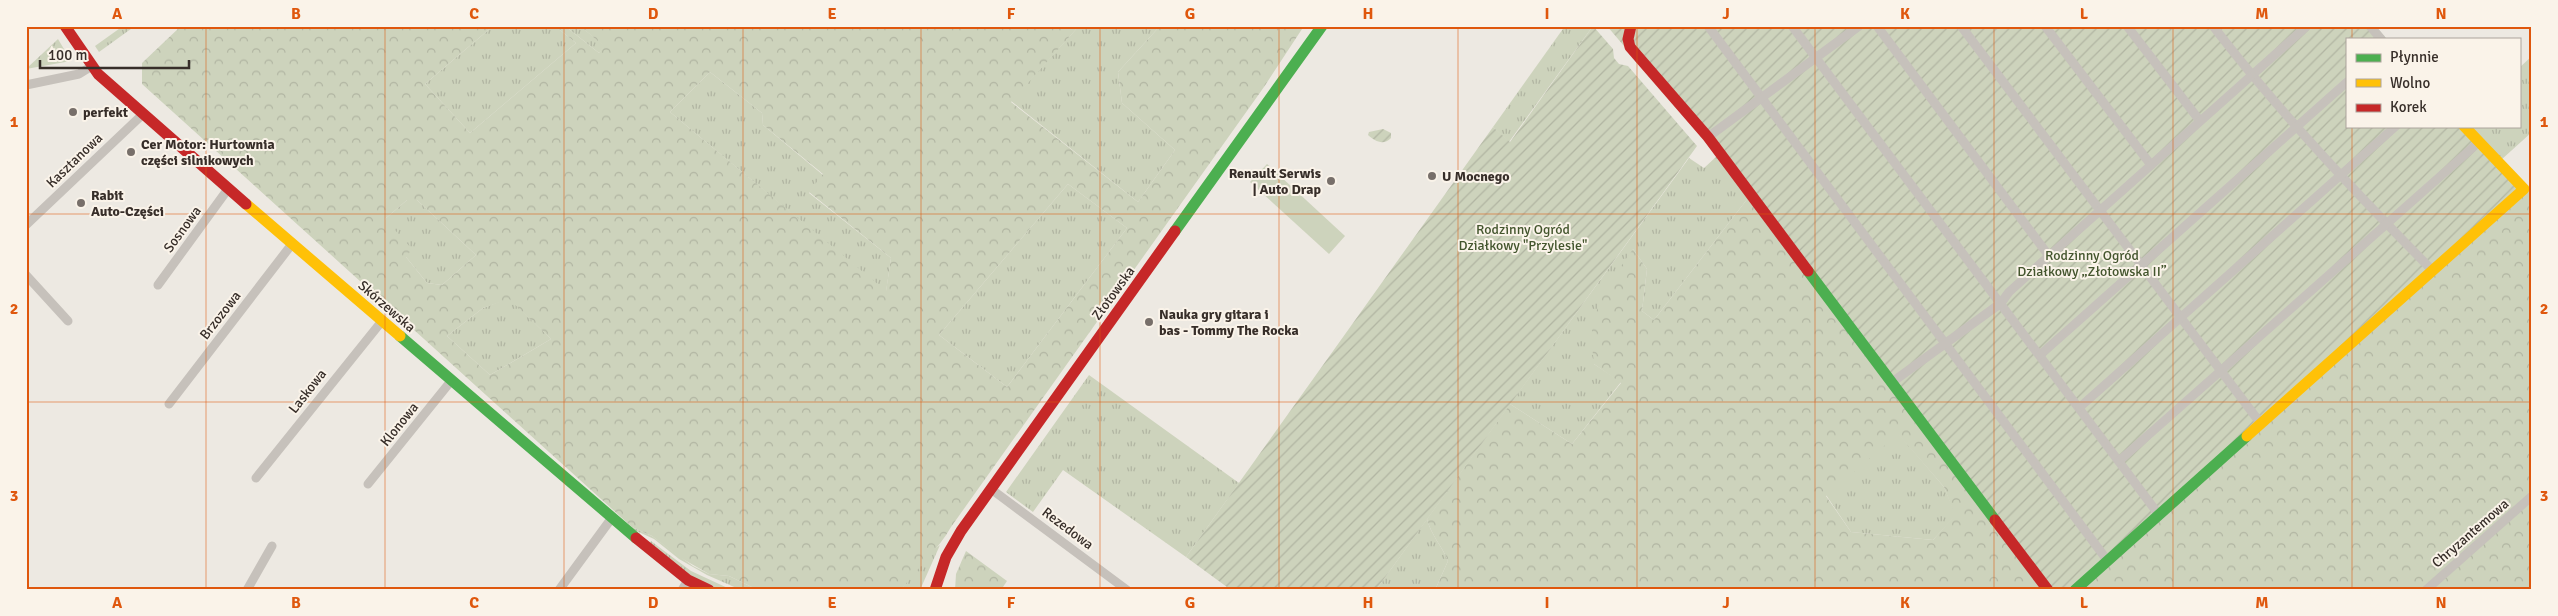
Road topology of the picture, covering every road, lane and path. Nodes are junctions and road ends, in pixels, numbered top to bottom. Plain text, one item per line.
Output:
1 (65, 26) edge
2 (1322, 26) edge
3 (1631, 26) edge
4 (1708, 26) edge
5 (1792, 26) edge
6 (1859, 26) edge
7 (1877, 26) edge
8 (1961, 26) edge
9 (2045, 26) edge
10 (2127, 26) edge
11 (2213, 26) edge
12 (2370, 26) edge
13 (2301, 28) edge
14 (2380, 38) edge
15 (1816, 58) junction
16 (92, 66) junction
17 (2251, 76) junction
18 (2346, 83) edge
19 (26, 85) edge
20 (1762, 98) junction
21 (142, 114) junction
22 (2200, 121) junction
23 (2297, 127) junction
24 (2394, 128) edge
25 (2466, 128) edge
26 (1708, 138) junction
27 (2479, 142) junction
28 (2151, 165) junction
29 (2342, 175) junction
30 (228, 189) junction
31 (2100, 212) junction
32 (2386, 224) junction
33 (26, 225) edge
34 (292, 244) junction
35 (2049, 256) junction
36 (2141, 266) junction
37 (2433, 271) junction
38 (26, 275) edge
39 (158, 285) dead end
40 (2000, 302) junction
41 (2180, 318) junction
42 (68, 321) dead end
43 (382, 321) junction
44 (1946, 343) junction
45 (2040, 355) junction
46 (2220, 371) junction
47 (451, 381) junction
48 (1891, 383) junction
49 (169, 404) dead end
50 (2080, 407) junction
51 (2261, 424) junction
52 (2119, 461) junction
53 (256, 478) dead end
54 (368, 484) dead end
55 (991, 489) junction
56 (2532, 496) edge
57 (2159, 515) junction
58 (611, 518) junction
59 (272, 546) dead end
60 (2108, 560) junction
61 (685, 585) edge
62 (936, 587) edge
63 (247, 590) edge
64 (560, 590) edge
65 (709, 590) edge
66 (1128, 590) edge
67 (2048, 590) edge
68 (2074, 590) edge
69 (2426, 590) edge

1 - 16 street, Skórzewska
2 - 55 street, Złotowska
3 - 26 street
4 - 20 street
5 - 15 street
6 - 15 street
7 - 35 street
8 - 31 street
9 - 28 street
10 - 22 street
11 - 17 street
12 - 14 street
13 - 17 street
15 - 20 street
15 - 40 street
16 - 19 street
16 - 21 street, Skórzewska
17 - 22 street
17 - 23 street
18 - 23 street
20 - 26 street
20 - 44 street
21 - 30 street, Skórzewska
21 - 33 street, Kasztanowa
22 - 28 street
23 - 29 street
23 - 36 street
24 - 29 street
25 - 27 street
26 - 48 street
27 - 32 street
27 - 37 street
28 - 31 street
29 - 32 street
29 - 41 street
30 - 34 street, Skórzewska
30 - 39 street, Sosnowa
31 - 35 street
31 - 36 street
32 - 37 street
32 - 46 street
34 - 43 street, Skórzewska
34 - 49 street, Brzozowa
35 - 40 street
36 - 41 street
36 - 45 street
37 - 51 street
38 - 42 street
40 - 44 street
40 - 45 street
41 - 46 street
41 - 50 street
43 - 47 street, Skórzewska
43 - 53 street, Laskowa
44 - 48 street
44 - 60 street
45 - 50 street
46 - 51 street
46 - 52 street
47 - 54 street, Klonowa
47 - 58 street, Skórzewska
48 - 67 street
50 - 52 street
51 - 57 street
52 - 57 street
55 - 62 street, Złotowska
55 - 66 street, Rezedowa
56 - 69 street, Chryzantemowa
57 - 60 street
58 - 61 street, Skórzewska
58 - 64 street
59 - 63 street
60 - 68 street
61 - 65 street, Skórzewska

